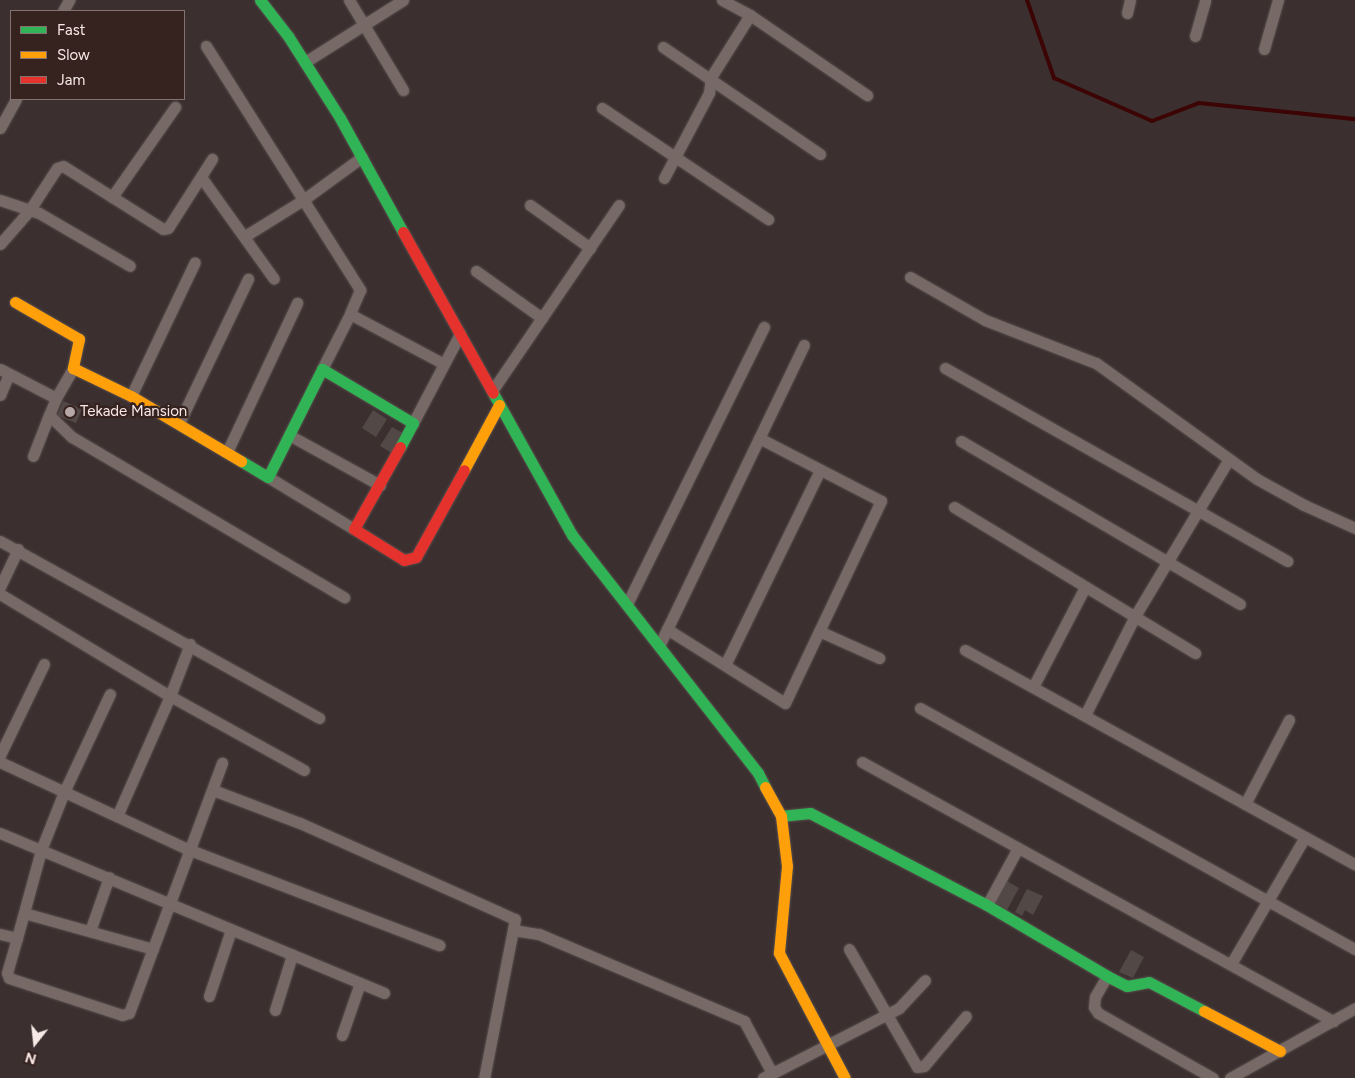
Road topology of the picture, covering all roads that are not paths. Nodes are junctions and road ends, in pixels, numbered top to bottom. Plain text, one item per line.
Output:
1 (260, 0) edge
2 (349, 0) edge
3 (403, 0) edge
4 (722, 0) edge
5 (1130, 0) edge
6 (1205, 0) edge
7 (1278, 0) edge
8 (1127, 13) dead end
9 (750, 15) junction
10 (364, 25) junction
11 (1195, 36) dead end
12 (206, 46) dead end
13 (663, 47) dead end
14 (1264, 49) dead end
15 (305, 62) junction
16 (711, 80) junction
17 (402, 90) dead end
18 (867, 95) dead end
19 (15, 100) edge
20 (175, 107) dead end
21 (602, 108) dead end
22 (0, 128) edge
23 (820, 154) dead end
24 (362, 157) junction
25 (675, 157) junction
26 (212, 158) dead end
27 (201, 176) junction
28 (664, 178) dead end
29 (112, 197) junction
30 (0, 200) edge
31 (303, 200) junction
32 (530, 205) dead end
33 (619, 205) dead end
34 (29, 211) junction
35 (768, 219) dead end
36 (245, 236) junction
37 (0, 244) edge
38 (590, 248) junction
39 (195, 262) dead end
40 (130, 266) dead end
41 (476, 271) dead end
42 (910, 277) dead end
43 (248, 279) dead end
44 (274, 279) dead end
45 (16, 302) dead end
46 (297, 303) dead end
47 (350, 314) junction
48 (542, 318) junction
49 (764, 327) dead end
50 (460, 334) junction
51 (804, 345) dead end
52 (444, 364) junction
53 (74, 368) junction
54 (945, 368) dead end
55 (322, 369) junction
56 (5, 371) edge
57 (492, 391) junction
58 (0, 395) edge
59 (131, 396) junction
60 (56, 398) junction
61 (499, 405) junction
62 (49, 415) junction
63 (179, 423) junction
64 (413, 423) junction
65 (289, 435) junction
66 (759, 438) junction
67 (960, 441) dead end
68 (227, 452) junction
69 (33, 456) dead end
70 (1229, 459) junction
71 (820, 470) junction
72 (268, 477) junction
73 (380, 485) junction
74 (954, 507) dead end
75 (1198, 511) junction
76 (1355, 528) edge
77 (354, 529) junction
78 (0, 541) edge
79 (18, 549) junction
80 (1287, 561) dead end
81 (1168, 562) junction
82 (0, 587) edge
83 (1085, 587) junction
84 (0, 594) edge
85 (344, 597) dead end
86 (627, 604) junction
87 (1240, 604) dead end
88 (1135, 616) junction
89 (667, 629) junction
90 (819, 631) junction
91 (190, 644) junction
92 (659, 646) junction
93 (966, 650) dead end
94 (1195, 653) dead end
95 (879, 658) dead end
96 (44, 664) dead end
97 (725, 665) junction
98 (1033, 687) junction
99 (110, 694) dead end
100 (170, 696) junction
101 (920, 708) dead end
102 (1085, 716) junction
103 (319, 718) dead end
104 (1289, 720) dead end
105 (0, 755) edge
106 (0, 762) edge
107 (862, 762) dead end
108 (222, 763) dead end
109 (304, 770) dead end
110 (213, 790) junction
111 (64, 792) junction
112 (1246, 804) junction
113 (785, 815) junction
114 (117, 816) junction
115 (0, 833) edge
116 (1305, 837) junction
117 (1018, 848) junction
118 (41, 850) junction
119 (190, 850) junction
120 (1355, 864) edge
121 (109, 877) junction
122 (171, 902) junction
123 (1270, 902) junction
124 (987, 904) junction
125 (24, 913) junction
126 (231, 930) junction
127 (513, 930) junction
128 (90, 932) junction
129 (0, 934) edge
130 (17, 938) junction
131 (439, 945) dead end
132 (153, 949) junction
133 (849, 949) dead end
134 (1355, 949) edge
135 (292, 955) junction
136 (1231, 964) junction
137 (1107, 976) junction
138 (925, 980) dead end
139 (360, 983) junction
140 (384, 993) dead end
141 (209, 996) dead end
142 (1355, 1008) edge
143 (275, 1010) dead end
144 (885, 1015) junction
145 (966, 1016) dead end
146 (1333, 1021) junction
147 (342, 1035) dead end
148 (829, 1046) junction
149 (1280, 1051) junction
150 (768, 1075) edge
151 (484, 1078) edge
152 (845, 1078) edge
153 (1213, 1078) edge
154 (1230, 1078) edge

1 - 15 street
2 - 10 street
3 - 10 street
4 - 9 street
5 - 8 street
6 - 11 street
7 - 14 street
9 - 16 street
9 - 18 street
10 - 15 street
10 - 17 street
12 - 31 street
13 - 16 street
15 - 24 street
16 - 23 street
16 - 25 street
19 - 22 street
20 - 29 street
21 - 25 street
24 - 31 street
24 - 50 street
25 - 28 street
25 - 35 street
26 - 27 street
27 - 29 street
27 - 36 street
29 - 34 street
30 - 34 street
31 - 36 street
31 - 47 street
32 - 38 street
33 - 38 street
34 - 37 street
34 - 40 street
36 - 44 street
38 - 48 street
39 - 59 street
41 - 48 street
42 - 70 street
43 - 63 street
45 - 53 street
46 - 68 street
47 - 52 street
47 - 55 street
48 - 57 street
49 - 86 street
50 - 52 street
50 - 57 street
51 - 66 street
52 - 64 street
53 - 59 street
53 - 60 street
54 - 75 street
55 - 64 street
55 - 65 street
56 - 58 street
56 - 60 street
57 - 61 street
59 - 63 street
60 - 62 street
61 - 77 street
61 - 86 street
62 - 69 street
62 - 85 street
63 - 68 street
64 - 73 street
65 - 72 street
65 - 73 street
66 - 71 street
66 - 89 street
67 - 81 street
68 - 72 street
70 - 75 street
70 - 76 street
71 - 90 street
71 - 97 street
72 - 77 street
73 - 77 street
74 - 83 street
75 - 80 street
75 - 81 street
78 - 79 street
79 - 82 street
79 - 91 street
81 - 87 street
81 - 88 street
83 - 88 street
83 - 98 street
84 - 100 street
86 - 92 street
88 - 94 street
88 - 102 street
89 - 92 street
89 - 97 street
90 - 95 street
90 - 97 street
91 - 100 street
91 - 103 street
92 - 113 street
93 - 98 street
96 - 105 street
98 - 102 street
99 - 111 street
100 - 109 street
100 - 114 street
101 - 123 street
102 - 112 street
104 - 112 street
106 - 111 street
107 - 117 street
108 - 110 street
110 - 119 street
110 - 127 street
111 - 114 street
111 - 118 street
112 - 116 street
113 - 124 street
113 - 148 street
114 - 119 street
115 - 118 street
116 - 120 street
116 - 123 street
117 - 124 street
117 - 136 street
118 - 121 street
118 - 125 street
119 - 122 street
119 - 131 street
121 - 122 street
121 - 128 street
122 - 126 street
122 - 132 street
123 - 134 street
123 - 136 street
124 - 137 street
125 - 128 street
125 - 130 street
126 - 135 street
126 - 141 street
127 - 150 street
127 - 151 street
128 - 132 street
129 - 130 street
130 - 132 street
133 - 144 street
135 - 139 street
135 - 143 street
136 - 146 street
137 - 149 street
137 - 153 street
138 - 144 street
139 - 140 street
139 - 147 street
142 - 146 street
144 - 145 street
144 - 148 street
146 - 149 street
148 - 150 street
148 - 152 street
149 - 154 street

